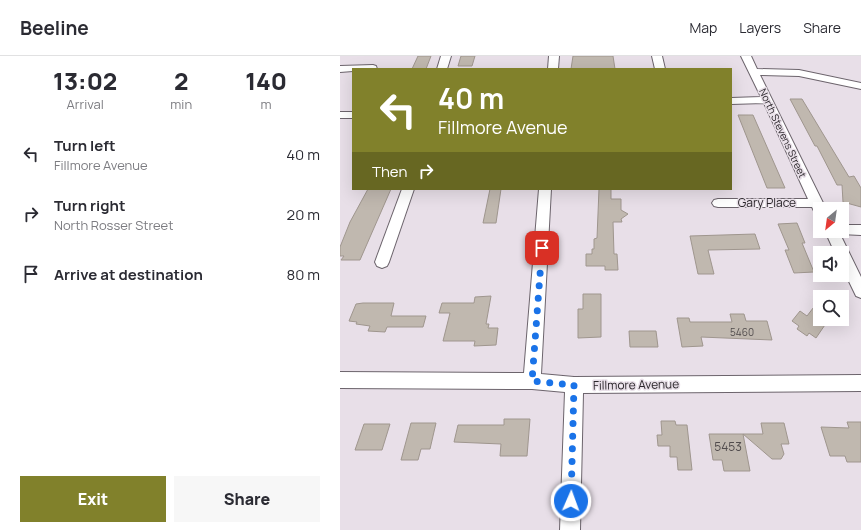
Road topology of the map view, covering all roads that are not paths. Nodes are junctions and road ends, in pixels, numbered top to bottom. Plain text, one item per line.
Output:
1 (446, 56) edge
2 (554, 56) edge
3 (657, 56) edge
4 (746, 56) edge
5 (346, 66) edge
6 (373, 68) dead end
7 (442, 68) edge
8 (553, 68) edge
9 (660, 68) edge
10 (754, 72) junction
11 (861, 86) edge
12 (766, 100) junction
13 (732, 101) edge
14 (340, 115) edge
15 (352, 115) edge
16 (408, 190) edge
17 (545, 190) edge
18 (816, 202) edge
19 (718, 203) dead end
20 (813, 207) edge
21 (849, 230) edge
22 (861, 230) edge
23 (835, 238) edge
24 (382, 262) dead end
25 (861, 292) edge
26 (340, 380) edge
27 (532, 381) junction
28 (861, 383) edge
29 (574, 385) junction
30 (570, 530) edge

1 - 7 street
2 - 8 street
3 - 9 street
4 - 10 street, North Stevens Street
5 - 6 street
10 - 11 street
10 - 12 street, North Stevens Street
12 - 13 street
12 - 18 street, North Stevens Street
14 - 15 street
16 - 24 street
17 - 27 street
19 - 20 street, Gary Place
21 - 22 street
23 - 25 street
26 - 27 street, Fillmore Avenue
27 - 29 street, Fillmore Avenue
28 - 29 street, Fillmore Avenue
29 - 30 street

